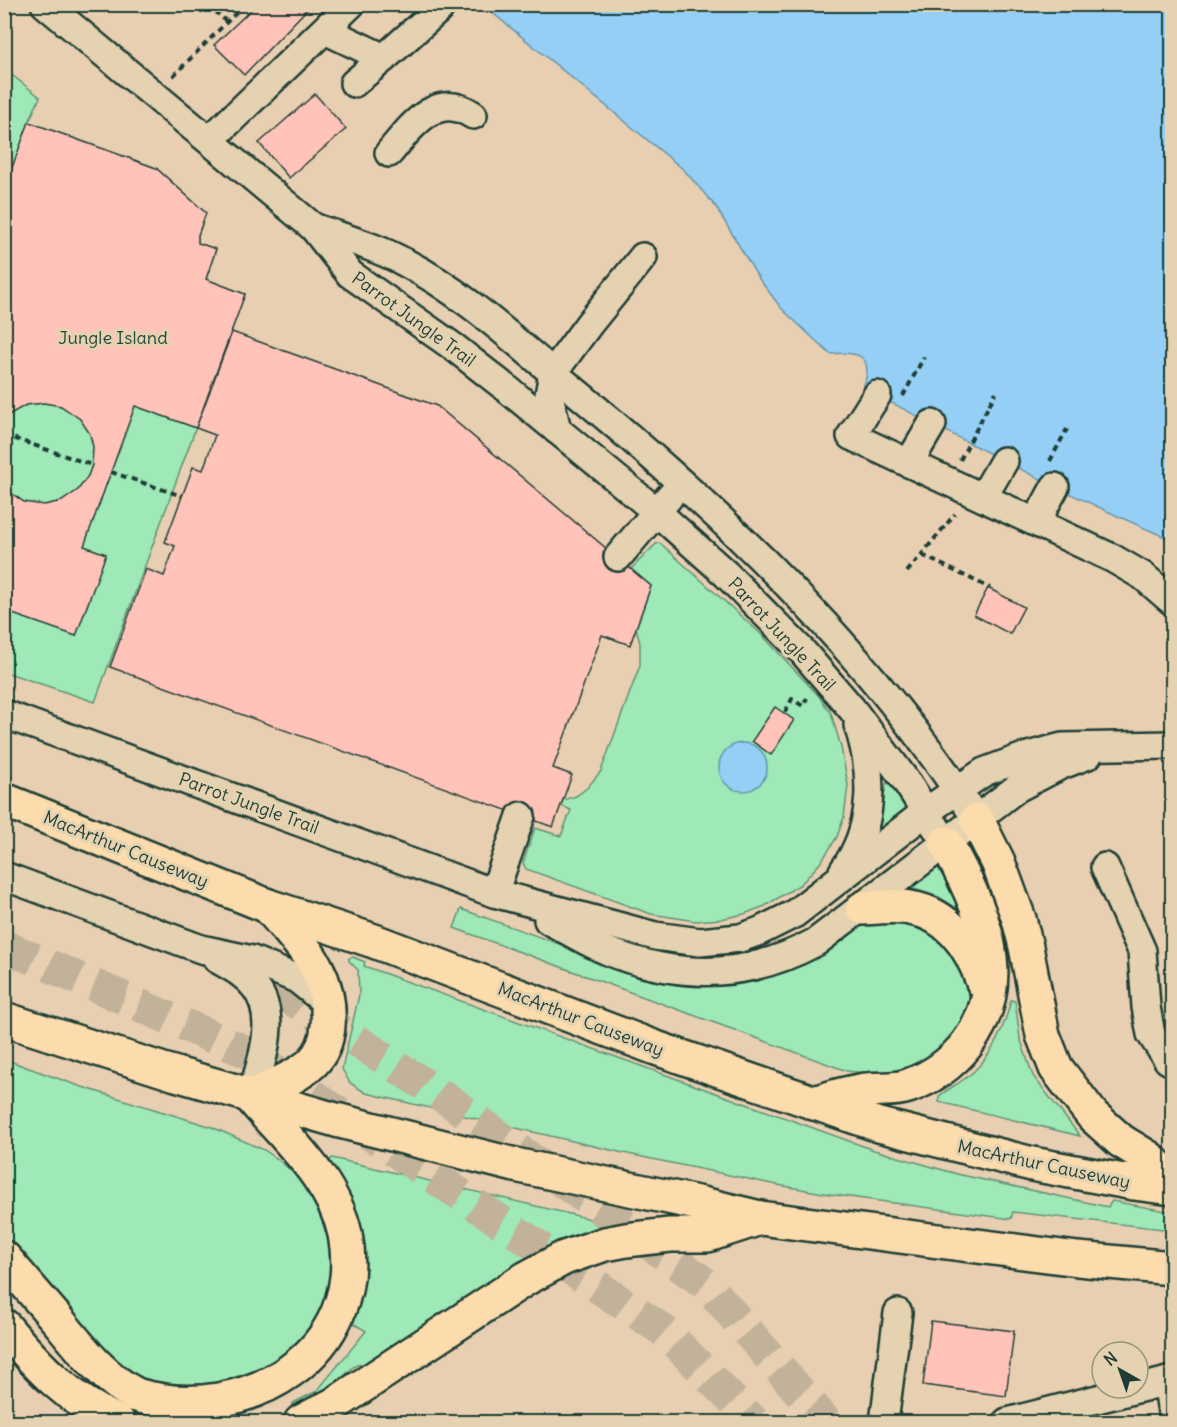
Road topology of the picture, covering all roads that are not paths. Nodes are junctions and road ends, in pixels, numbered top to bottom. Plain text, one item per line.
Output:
1 (45, 4) edge
2 (351, 4) edge
3 (440, 9) dead end
4 (326, 30) junction
5 (384, 57) junction
6 (354, 83) dead end
7 (472, 115) dead end
8 (210, 140) junction
9 (389, 153) dead end
10 (313, 226) junction
11 (643, 257) dead end
12 (554, 373) junction
13 (888, 401) road end
14 (932, 424) dead end
15 (557, 430) junction
16 (1004, 461) dead end
17 (909, 463) junction
18 (1051, 478) road end
19 (681, 483) junction
20 (978, 495) junction
21 (657, 512) junction
22 (1036, 522) junction
23 (618, 557) dead end
24 (1173, 601) edge
25 (852, 709) junction
26 (4, 714) edge
27 (1173, 745) edge
28 (1111, 746) junction
29 (957, 789) junction
30 (4, 800) edge
31 (927, 811) junction
32 (521, 816) dead end
33 (977, 820) junction
34 (946, 843) junction
35 (1105, 867) dead end
36 (4, 876) edge
37 (832, 886) junction
38 (494, 893) junction
39 (268, 906) junction
40 (863, 908) junction
41 (201, 949) junction
42 (989, 1000) junction
43 (328, 1004) junction
44 (4, 1019) edge
45 (1173, 1062) edge
46 (251, 1097) junction
47 (814, 1103) junction
48 (1173, 1181) edge
49 (1173, 1188) edge
50 (760, 1218) junction
51 (4, 1258) edge
52 (1173, 1268) edge
53 (898, 1313) dead end
54 (4, 1326) edge
55 (1170, 1381) edge
56 (1173, 1412) edge
57 (118, 1422) edge
58 (301, 1422) edge
59 (884, 1422) edge
60 (1007, 1422) edge

1 - 8 street
2 - 4 street
3 - 5 street
4 - 5 street
4 - 8 street
5 - 6 street
7 - 9 street
8 - 10 street
10 - 12 street, Parrot Jungle Trail
10 - 15 street, Parrot Jungle Trail
11 - 12 street
12 - 15 street
12 - 19 street, Parrot Jungle Trail
13 - 17 street
14 - 17 street
15 - 21 street, Parrot Jungle Trail
16 - 20 street
17 - 20 street
18 - 22 street
19 - 21 street
19 - 29 street, Parrot Jungle Trail
20 - 22 street
21 - 23 street
21 - 25 street, Parrot Jungle Trail
22 - 24 street
25 - 31 street, Parrot Jungle Trail
25 - 37 street
26 - 38 street, Parrot Jungle Trail
27 - 28 street
28 - 29 street
28 - 33 street
29 - 31 street, Parrot Jungle Trail
29 - 33 street, Parrot Jungle Trail
30 - 39 highway, MacArthur Causeway
31 - 34 street, Parrot Jungle Trail
31 - 37 street, Parrot Jungle Trail
32 - 38 street
33 - 34 street, Parrot Jungle Trail
33 - 48 highway
34 - 40 street, Parrot Jungle Trail
34 - 42 highway
35 - 45 street
36 - 41 street
37 - 38 street, Parrot Jungle Trail
38 - 40 street, Parrot Jungle Trail
39 - 43 highway
39 - 47 highway, MacArthur Causeway
40 - 42 highway
41 - 43 street
41 - 46 street
42 - 47 highway
43 - 46 highway
44 - 46 highway
46 - 50 highway
46 - 51 highway
47 - 49 highway, MacArthur Causeway
50 - 52 highway
50 - 58 highway
53 - 59 street
54 - 57 highway
55 - 56 street
55 - 60 street

